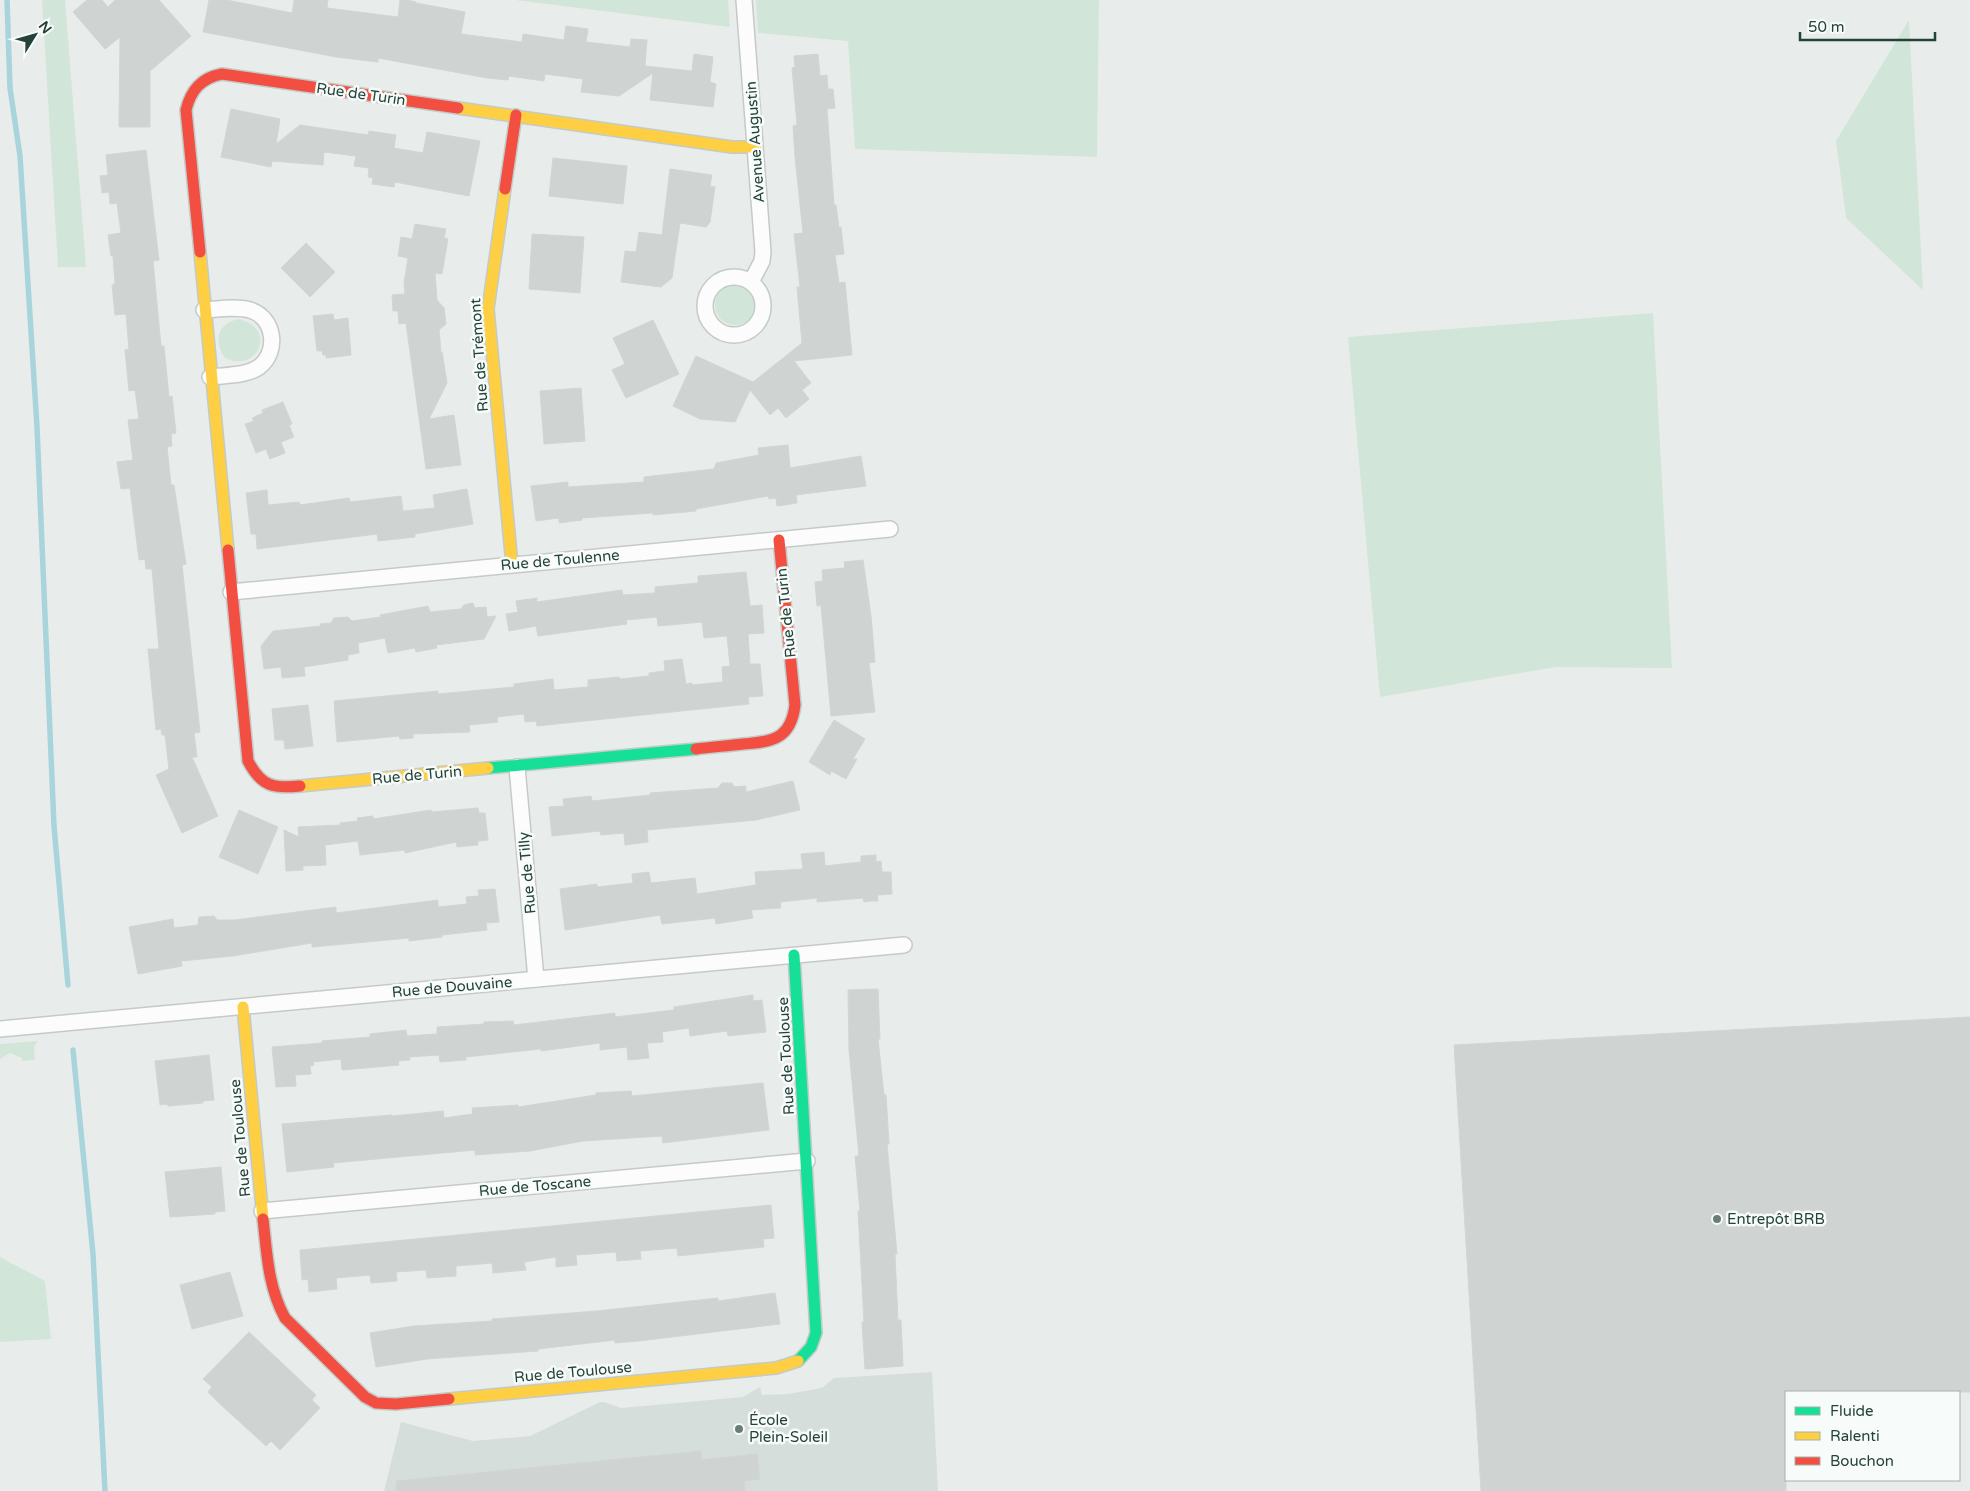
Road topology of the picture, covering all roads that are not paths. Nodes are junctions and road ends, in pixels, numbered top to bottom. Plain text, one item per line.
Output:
1 (744, 0) edge
2 (516, 115) junction
3 (756, 147) junction
4 (751, 282) dead end
5 (204, 310) junction
6 (210, 377) junction
7 (890, 529) dead end
8 (778, 540) junction
9 (512, 565) junction
10 (231, 592) junction
11 (517, 767) junction
12 (904, 945) dead end
13 (794, 955) junction
14 (536, 979) junction
15 (243, 1007) junction
16 (0, 1029) edge
17 (807, 1161) junction
18 (262, 1211) junction

1 - 3 street, Avenue Augustin
2 - 3 street, Rue de Turin
2 - 5 street, Rue de Turin
2 - 9 street, Rue de Trémont
3 - 4 street, Avenue Augustin
5 - 6 street, Rue de Turin
5 - 6 street
6 - 10 street, Rue de Turin
7 - 8 street, Rue de Toulenne
8 - 9 street, Rue de Toulenne
8 - 11 street, Rue de Turin
9 - 10 street, Rue de Toulenne
10 - 11 street, Rue de Turin
11 - 14 street, Rue de Tilly
12 - 13 street, Rue de Douvaine
13 - 14 street, Rue de Douvaine
13 - 17 street, Rue de Toulouse
14 - 15 street, Rue de Douvaine
15 - 16 street, Rue de Douvaine
15 - 18 street, Rue de Toulouse
17 - 18 street, Rue de Toscane
17 - 18 street, Rue de Toulouse

